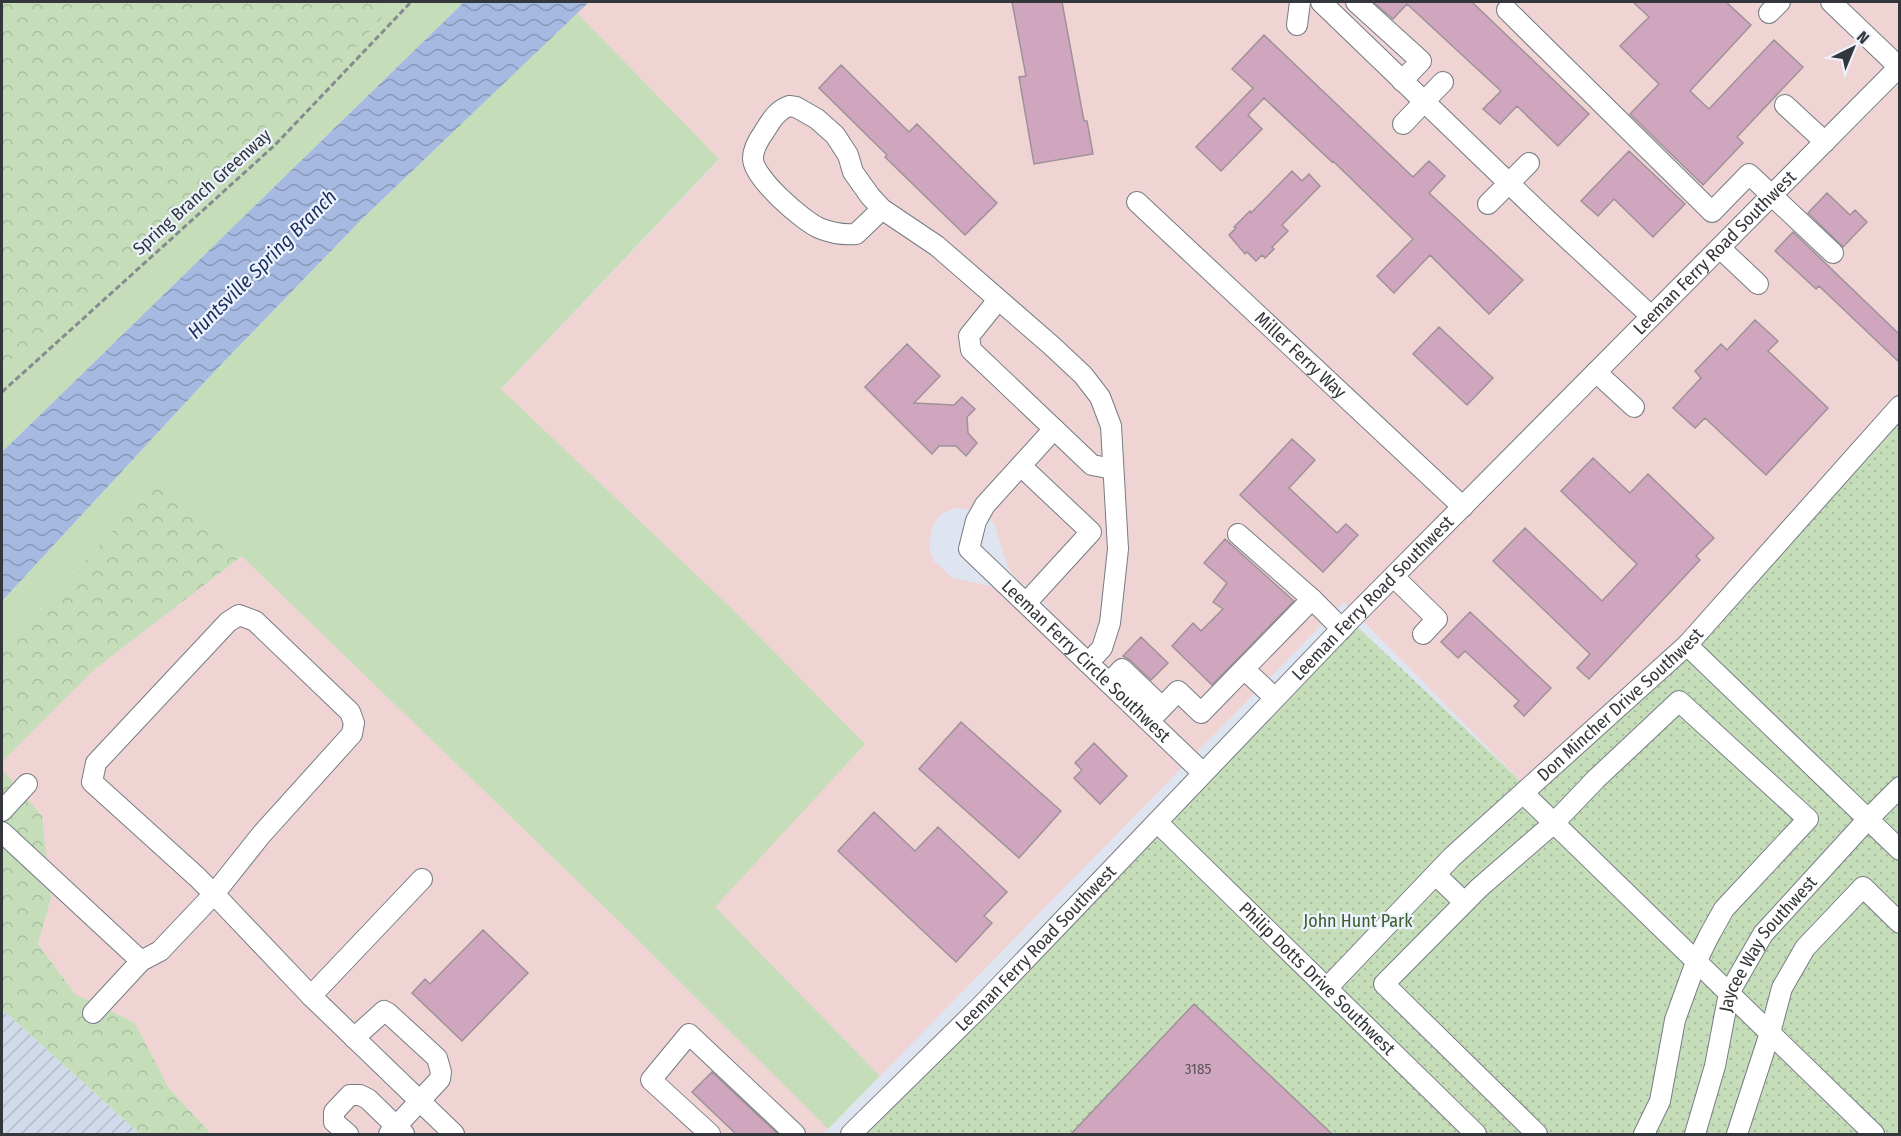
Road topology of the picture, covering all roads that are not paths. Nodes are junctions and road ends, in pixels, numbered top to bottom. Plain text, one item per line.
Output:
1 (1300, 2) edge
2 (1321, 2) edge
3 (1356, 2) edge
4 (1831, 2) edge
5 (1507, 10) dead end
6 (1297, 25) dead end
7 (1899, 66) edge
8 (1402, 81) junction
9 (1443, 82) dead end
10 (1424, 102) junction
11 (1785, 105) dead end
12 (1403, 124) dead end
13 (1825, 142) junction
14 (1528, 163) dead end
15 (1509, 183) junction
16 (1772, 195) junction
17 (1137, 202) dead end
18 (1488, 204) dead end
19 (882, 209) junction
20 (1720, 248) junction
21 (1833, 253) dead end
22 (1758, 284) dead end
23 (998, 300) junction
24 (1651, 316) junction
25 (1596, 372) junction
26 (1899, 406) edge
27 (1634, 407) dead end
28 (1054, 429) junction
29 (1021, 466) junction
30 (1113, 469) junction
31 (1463, 507) junction
32 (1116, 519) junction
33 (1091, 532) junction
34 (1238, 534) dead end
35 (1394, 577) junction
36 (1312, 599) junction
37 (1026, 603) junction
38 (1342, 628) junction
39 (1423, 634) dead end
40 (1687, 645) junction
41 (1088, 663) junction
42 (1244, 669) junction
43 (1275, 698) junction
44 (1155, 714) junction
45 (1203, 773) junction
46 (27, 784) dead end
47 (1899, 786) edge
48 (1524, 794) junction
49 (2, 811) edge
50 (1868, 819) junction
51 (1158, 822) junction
52 (1554, 823) junction
53 (2, 832) edge
54 (1899, 850) edge
55 (1436, 875) junction
56 (422, 879) dead end
57 (214, 894) junction
58 (1464, 902) junction
59 (1899, 923) edge
60 (141, 961) junction
61 (1696, 962) junction
62 (1327, 988) junction
63 (1728, 993) junction
64 (311, 996) junction
65 (93, 1013) dead end
66 (1770, 1033) junction
67 (354, 1038) junction
68 (419, 1101) junction
69 (397, 1132) edge
70 (348, 1134) edge
71 (454, 1134) edge
72 (710, 1134) edge
73 (795, 1134) edge
74 (851, 1134) edge
75 (1476, 1134) edge
76 (1537, 1134) edge
77 (1644, 1134) edge
78 (1695, 1134) edge
79 (1737, 1134) edge
80 (1874, 1134) edge

1 - 6 street
2 - 8 street
3 - 8 street
4 - 7 street
5 - 16 street
7 - 13 street, Leeman Ferry Road Southwest
8 - 10 street
9 - 10 street
10 - 12 street
10 - 15 street
11 - 13 street
13 - 16 street, Leeman Ferry Road Southwest
14 - 15 street
15 - 18 street
15 - 24 street
16 - 20 street, Leeman Ferry Road Southwest
16 - 21 street
17 - 31 street, Miller Ferry Way
19 - 19 street
19 - 23 street
20 - 22 street
20 - 24 street, Leeman Ferry Road Southwest
23 - 28 street
23 - 30 street
24 - 25 street, Leeman Ferry Road Southwest
25 - 27 street
25 - 31 street, Leeman Ferry Road Southwest
26 - 40 street, Don Mincher Drive Southwest
28 - 29 street
28 - 30 street
29 - 33 street
29 - 37 street, Leeman Ferry Circle Southwest
30 - 32 street
31 - 35 street, Leeman Ferry Road Southwest
32 - 33 street
32 - 41 street
33 - 37 street
34 - 36 street
35 - 38 street, Leeman Ferry Road Southwest
35 - 39 street
36 - 38 street
36 - 42 street
37 - 41 street, Leeman Ferry Circle Southwest
38 - 43 street, Leeman Ferry Road Southwest
40 - 48 street, Don Mincher Drive Southwest
40 - 50 street
41 - 44 street, Leeman Ferry Circle Southwest
42 - 43 street
42 - 44 street
43 - 45 street, Leeman Ferry Road Southwest
44 - 45 street, Leeman Ferry Circle Southwest
45 - 51 street, Leeman Ferry Road Southwest
46 - 49 street
47 - 50 street, Jaycee Way Southwest
48 - 52 street
48 - 55 street, Don Mincher Drive Southwest
50 - 54 street
50 - 63 street, Jaycee Way Southwest
51 - 62 street, Philip Dotts Drive Southwest
51 - 74 street, Leeman Ferry Road Southwest
52 - 58 street
52 - 61 street
52 - 61 street
53 - 60 street
55 - 58 street
55 - 62 street, Don Mincher Drive Southwest
56 - 64 street
57 - 57 street
57 - 60 street
57 - 64 street
58 - 76 street
59 - 66 street
60 - 65 street
61 - 63 street
61 - 77 street
62 - 75 street, Philip Dotts Drive Southwest
63 - 66 street
63 - 78 street, Jaycee Way Southwest
64 - 67 street
66 - 79 street
66 - 80 street
67 - 68 street
67 - 68 street
68 - 69 street
68 - 71 street
69 - 70 street
72 - 73 street

